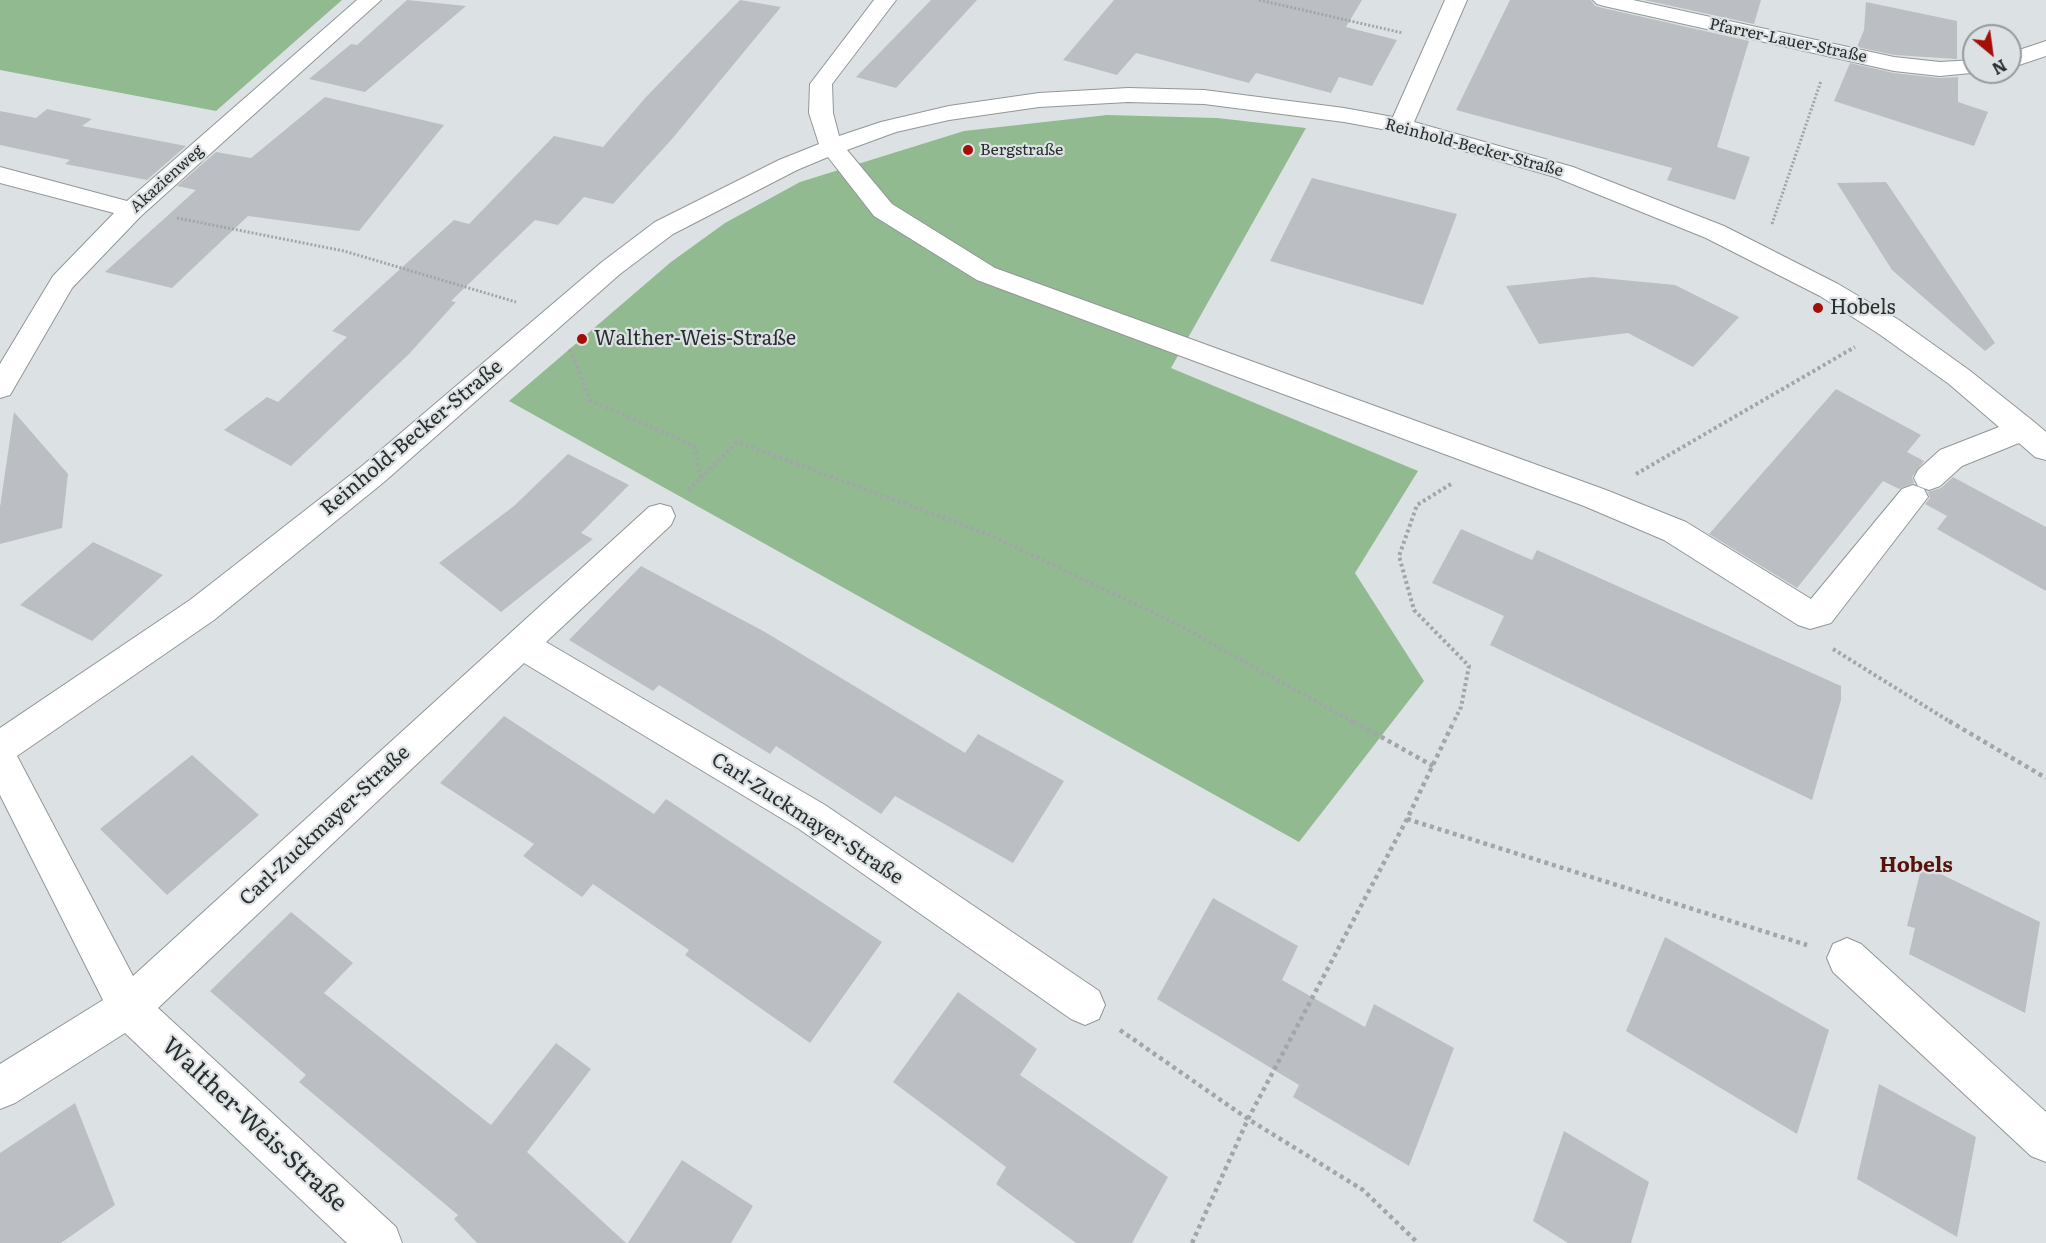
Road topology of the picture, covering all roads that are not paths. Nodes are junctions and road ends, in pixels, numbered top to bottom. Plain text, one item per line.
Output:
1 (370, 0) edge
2 (885, 0) edge
3 (1456, 0) edge
4 (1604, 0) edge
5 (2046, 48) edge
6 (2022, 57) edge
7 (1962, 68) edge
8 (1401, 126) junction
9 (832, 147) junction
10 (0, 176) edge
11 (132, 210) junction
12 (0, 388) edge
13 (2023, 429) junction
14 (2046, 449) edge
15 (660, 516) road end
16 (521, 644) junction
17 (0, 748) edge
18 (0, 759) edge
19 (1847, 958) road end
20 (1085, 1005) road end
21 (128, 1008) junction
22 (0, 1088) edge
23 (2046, 1141) edge
24 (380, 1243) edge

1 - 11 street, Akazienweg
2 - 9 street
3 - 8 street
4 - 7 street, Pfarrer-Lauer-Straße
5 - 6 street
8 - 9 street, Reinhold-Becker-Straße
8 - 13 street, Reinhold-Becker-Straße
9 - 13 street
9 - 17 street, Reinhold-Becker-Straße
10 - 11 street
11 - 12 street, Akazienweg
13 - 14 street, Reinhold-Becker-Straße
15 - 16 street, Carl-Zuckmayer-Straße
16 - 20 street, Carl-Zuckmayer-Straße
16 - 21 street, Carl-Zuckmayer-Straße
18 - 21 street, Walther-Weis-Straße
19 - 23 street
21 - 22 street
21 - 24 street, Walther-Weis-Straße

